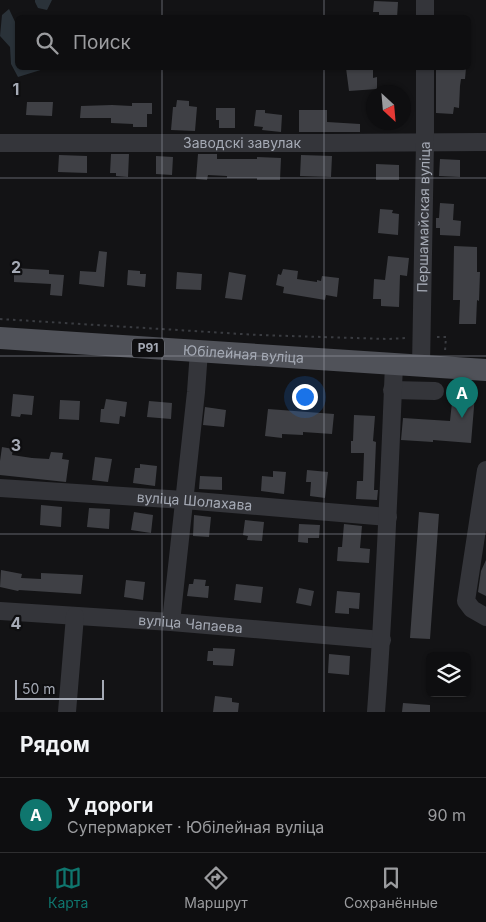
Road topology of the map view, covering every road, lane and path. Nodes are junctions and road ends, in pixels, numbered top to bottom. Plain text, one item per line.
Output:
1 (425, 0) edge
2 (425, 15) edge
3 (425, 70) edge
4 (0, 142) edge
5 (425, 142) junction
6 (486, 142) edge
7 (0, 319) edge
8 (422, 337) junction
9 (0, 338) edge
10 (199, 351) junction
11 (445, 352) dead end
12 (394, 365) junction
13 (421, 366) junction
14 (486, 370) edge
15 (392, 390) junction
16 (435, 391) dead end
17 (486, 470) edge
18 (0, 488) edge
19 (184, 500) junction
20 (484, 503) edge
21 (388, 518) junction
22 (0, 611) edge
23 (75, 616) junction
24 (486, 618) edge
25 (171, 622) junction
26 (382, 640) junction
27 (67, 712) edge
28 (376, 712) edge

1 - 2 street
3 - 5 street, Першамайская вуліца
4 - 5 street, Заводскі завулак
5 - 6 street, Заводскі завулак
5 - 8 street, Першамайская вуліца
7 - 8 path
8 - 11 path
8 - 13 street, Першамайская вуліца
9 - 10 main road, Юбілейная вуліца / Р91
10 - 12 main road, Юбілейная вуліца / Р91
10 - 19 street
12 - 13 main road, Юбілейная вуліца / Р91
12 - 15 street
13 - 14 main road, Юбілейная вуліца / Р91
15 - 16 street
15 - 21 street
17 - 20 street
18 - 19 street, вуліца Шолахава
19 - 21 street, вуліца Шолахава
19 - 25 street
20 - 24 street
21 - 26 street
22 - 23 street, вуліца Чапаева
23 - 25 street, вуліца Чапаева
23 - 27 street
25 - 26 street, вуліца Чапаева
26 - 28 street

